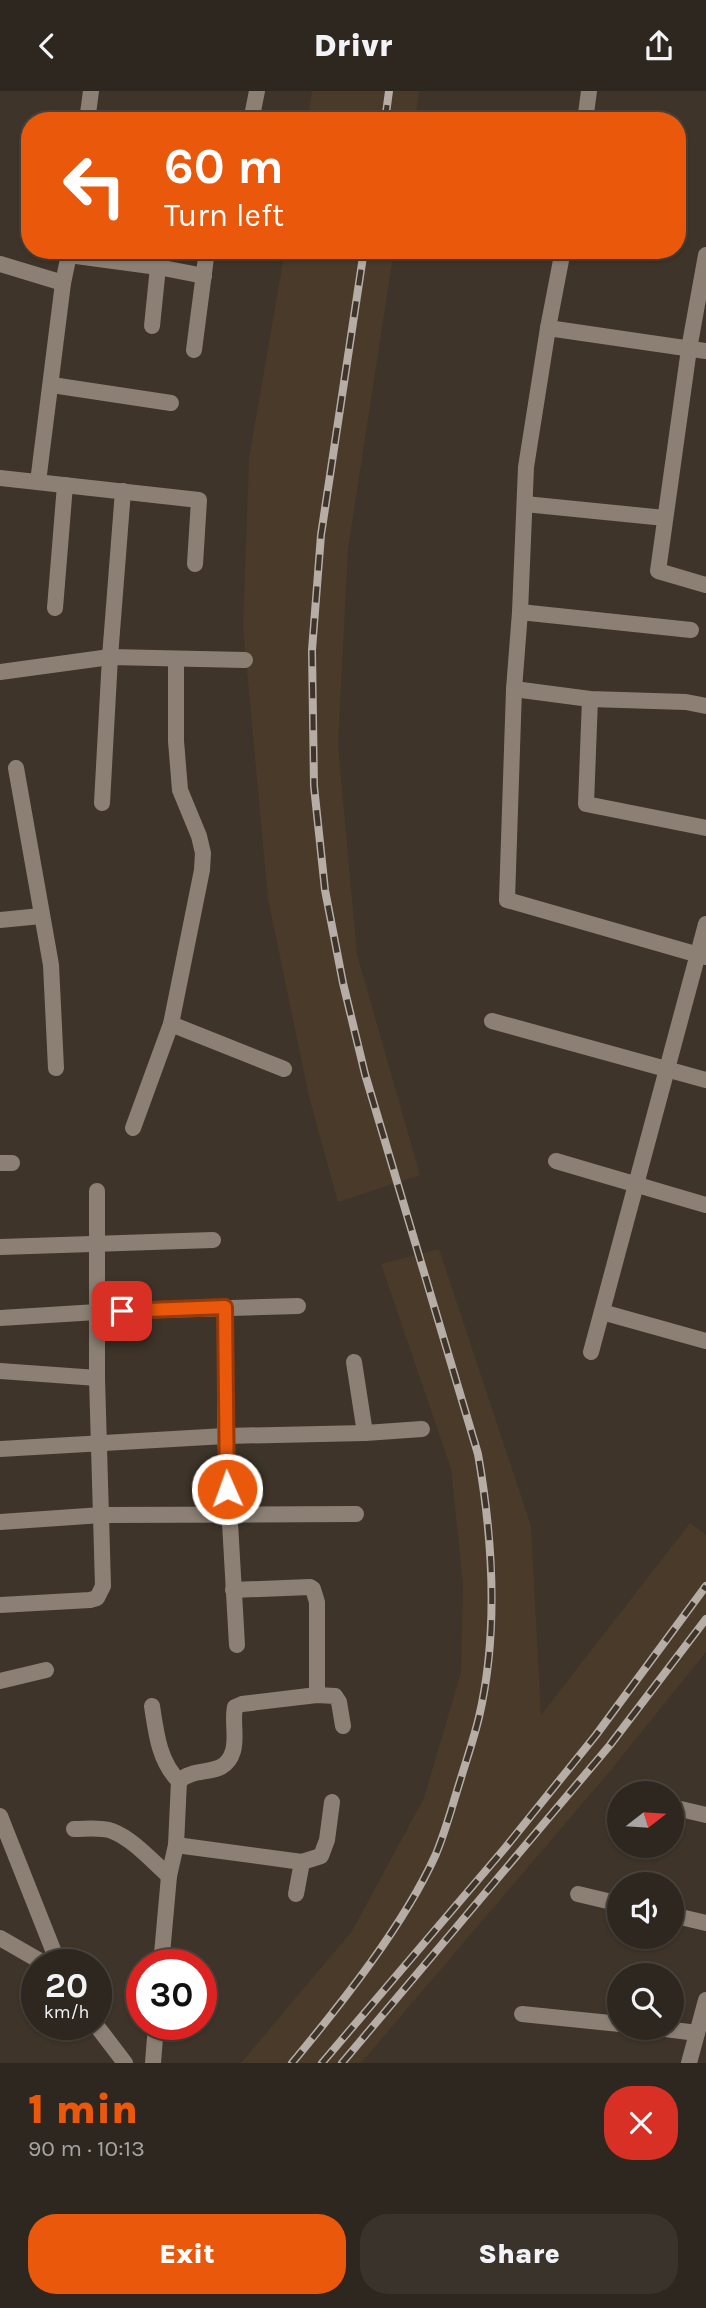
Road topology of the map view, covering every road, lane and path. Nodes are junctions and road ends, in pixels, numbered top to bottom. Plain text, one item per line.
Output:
1 (91, 91) edge
2 (257, 91) edge
3 (589, 91) edge
4 (88, 112) edge
5 (253, 112) edge
6 (586, 112) edge
7 (706, 255) edge
8 (68, 259) edge
9 (107, 259) edge
10 (206, 259) edge
11 (561, 259) edge
12 (0, 264) edge
13 (158, 267) junction
14 (204, 276) junction
15 (63, 283) junction
16 (152, 326) dead end
17 (548, 328) junction
18 (689, 349) junction
19 (194, 350) dead end
20 (706, 351) edge
21 (52, 386) junction
22 (171, 403) dead end
23 (0, 478) edge
24 (38, 482) junction
25 (65, 485) junction
26 (123, 491) junction
27 (525, 504) junction
28 (665, 518) junction
29 (195, 564) dead end
30 (706, 585) edge
31 (55, 608) dead end
32 (520, 612) junction
33 (691, 630) dead end
34 (110, 657) junction
35 (176, 660) junction
36 (245, 660) dead end
37 (0, 672) edge
38 (514, 689) junction
39 (590, 699) junction
40 (706, 706) edge
41 (16, 768) dead end
42 (102, 803) dead end
43 (706, 828) edge
44 (41, 916) junction
45 (0, 920) edge
46 (706, 924) edge
47 (702, 956) edge
48 (492, 1021) dead end
49 (170, 1024) junction
50 (56, 1068) dead end
51 (284, 1069) dead end
52 (668, 1070) junction
53 (706, 1080) edge
54 (133, 1128) dead end
55 (556, 1161) dead end
56 (637, 1185) junction
57 (97, 1191) dead end
58 (706, 1205) edge
59 (213, 1240) dead end
60 (97, 1244) junction
61 (0, 1247) edge
62 (298, 1306) dead end
63 (225, 1307) junction
64 (97, 1312) junction
65 (602, 1312) junction
66 (0, 1318) edge
67 (706, 1341) edge
68 (591, 1352) dead end
69 (354, 1362) dead end
70 (0, 1371) edge
71 (97, 1378) junction
72 (422, 1429) dead end
73 (365, 1433) junction
74 (225, 1436) junction
75 (100, 1443) junction
76 (0, 1448) edge
77 (356, 1514) dead end
78 (102, 1515) junction
79 (228, 1515) junction
80 (0, 1522) edge
81 (233, 1590) junction
82 (0, 1605) edge
83 (237, 1645) dead end
84 (46, 1670) dead end
85 (0, 1681) edge
86 (317, 1695) junction
87 (152, 1706) dead end
88 (343, 1726) dead end
89 (179, 1781) junction
90 (332, 1802) dead end
91 (684, 1810) edge
92 (706, 1815) edge
93 (0, 1816) edge
94 (74, 1829) dead end
95 (176, 1845) junction
96 (302, 1861) junction
97 (169, 1876) junction
98 (296, 1893) dead end
99 (578, 1894) dead end
100 (607, 1901) edge
101 (684, 1918) edge
102 (706, 1923) edge
103 (0, 1938) edge
104 (53, 1949) edge
105 (162, 1949) edge
106 (21, 1950) edge
107 (706, 2000) edge
108 (522, 2014) dead end
109 (607, 2023) edge
110 (684, 2031) edge
111 (697, 2033) junction
112 (107, 2040) edge
113 (155, 2040) edge
114 (125, 2063) edge
115 (153, 2063) edge
116 (690, 2063) edge

1 - 4 street
2 - 5 street
3 - 6 street
7 - 18 street
8 - 15 street
9 - 13 street
10 - 14 street
11 - 17 street
12 - 15 street
13 - 14 street
13 - 16 street
14 - 19 street
15 - 21 street
17 - 18 street
17 - 27 street
18 - 20 street
18 - 28 street
21 - 22 street
21 - 24 street
23 - 24 street
24 - 25 street
25 - 26 street
25 - 31 street
26 - 29 street
26 - 34 street
27 - 28 street
27 - 32 street
28 - 30 street
32 - 33 street
32 - 38 street
34 - 35 street
34 - 37 street
34 - 42 street
35 - 36 street
35 - 49 street
38 - 39 street
38 - 47 street
39 - 40 street
39 - 43 street
41 - 44 street
44 - 45 street
44 - 50 street
46 - 47 street
47 - 52 street
48 - 52 street
49 - 51 street
49 - 54 street
52 - 53 street
52 - 56 street
55 - 56 street
56 - 58 street
56 - 65 street
57 - 60 street
59 - 60 street
60 - 61 street
60 - 64 street
62 - 63 street
63 - 64 street
63 - 74 street
64 - 66 street
64 - 71 street
65 - 67 street
65 - 68 street
69 - 73 street
70 - 71 street
71 - 75 street
72 - 73 street
73 - 74 street
74 - 75 street
74 - 79 street
75 - 76 street
75 - 78 street
77 - 79 street
78 - 79 street
78 - 80 street
78 - 82 street
79 - 81 street
81 - 83 street
81 - 86 street
84 - 85 street
86 - 88 street
86 - 89 street
87 - 89 street
89 - 95 street
90 - 96 street
91 - 92 street
93 - 104 street
94 - 97 street
95 - 96 street
95 - 97 street
96 - 98 street
97 - 105 street
99 - 100 street
101 - 102 street
103 - 106 street
107 - 111 street
108 - 109 street
110 - 111 street
111 - 116 street
112 - 114 street
113 - 115 street

